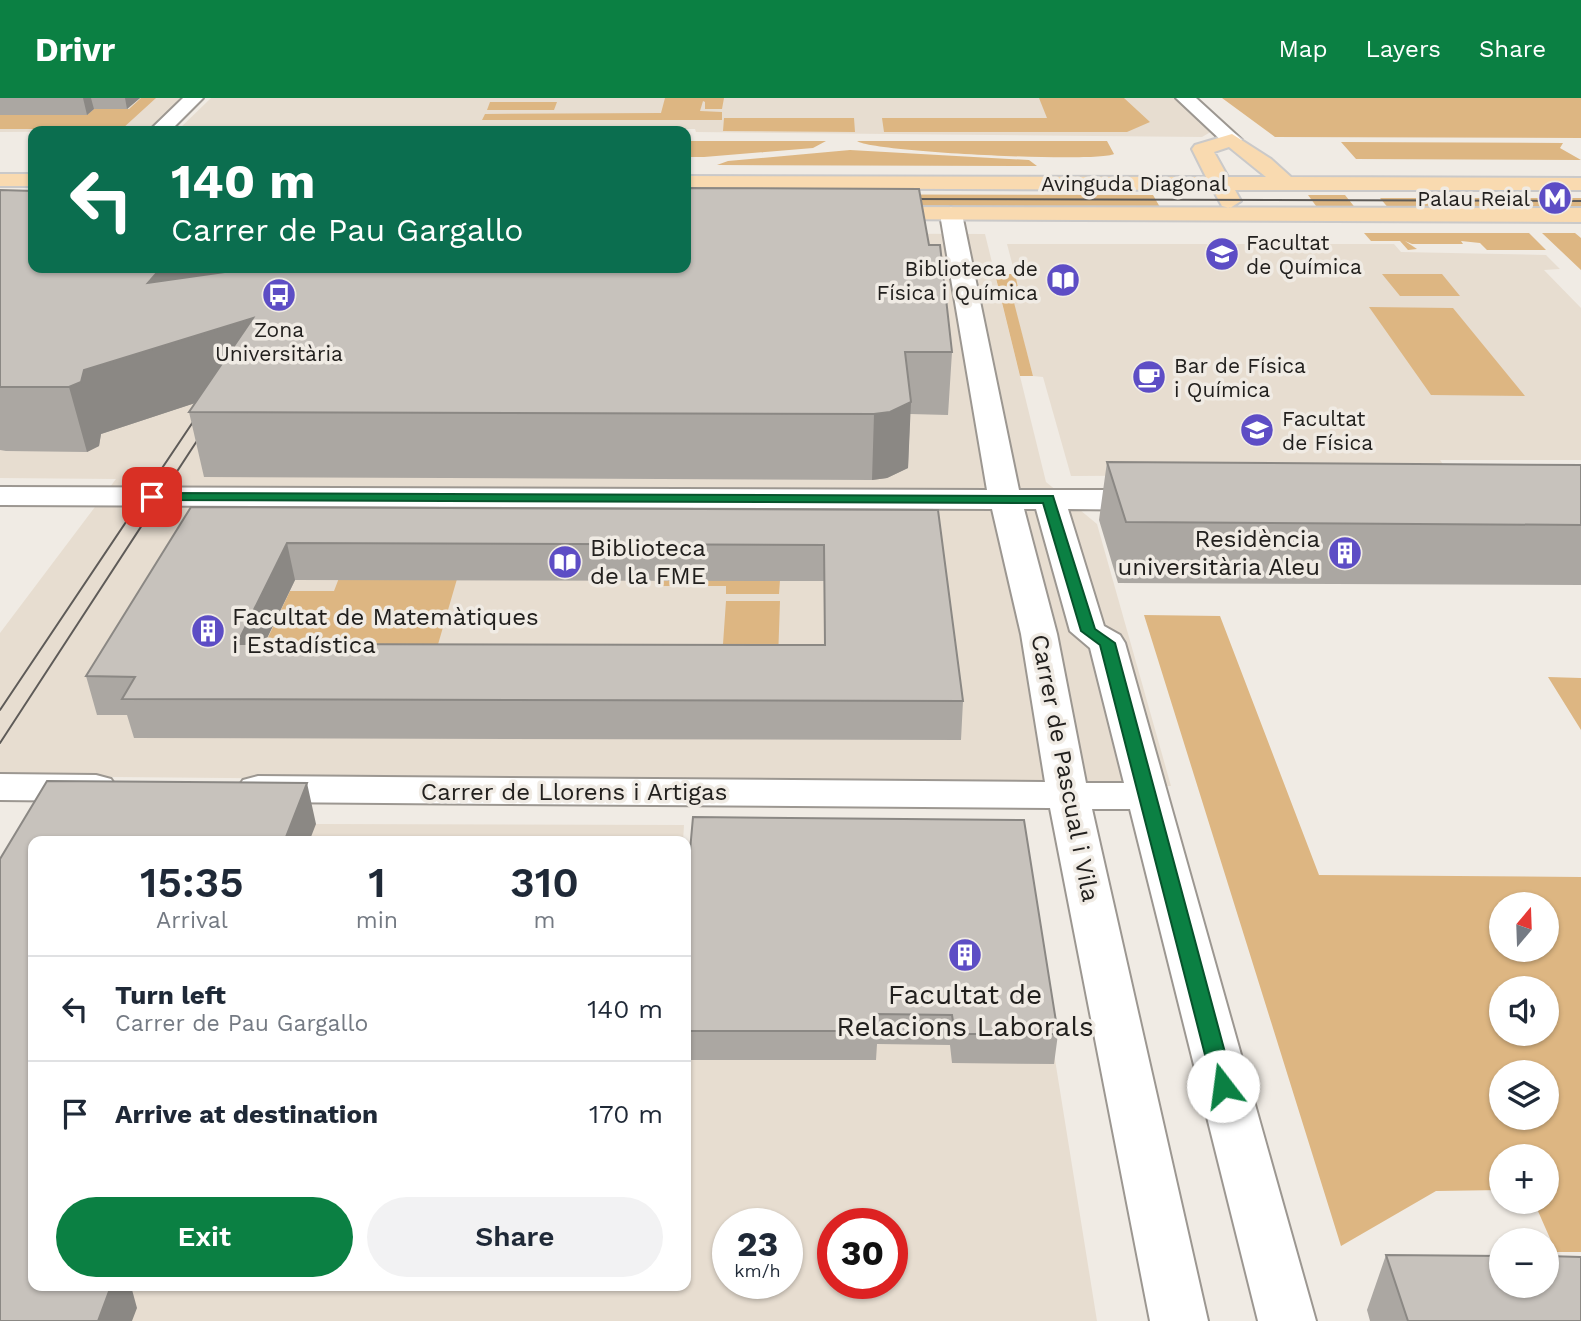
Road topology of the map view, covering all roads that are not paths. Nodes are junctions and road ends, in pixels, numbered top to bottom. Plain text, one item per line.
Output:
1 (194, 98) edge
2 (1185, 98) edge
3 (164, 126) edge
4 (1232, 140) junction
5 (0, 180) edge
6 (28, 180) edge
7 (691, 182) edge
8 (1220, 183) junction
9 (1285, 183) junction
10 (1581, 184) edge
11 (0, 192) edge
12 (28, 197) edge
13 (857, 214) edge
14 (951, 214) junction
15 (1261, 215) junction
16 (1581, 215) edge
17 (0, 496) edge
18 (1006, 499) junction
19 (1049, 499) junction
20 (1178, 500) edge
21 (1088, 631) junction
22 (1039, 634) junction
23 (0, 787) edge
24 (129, 788) edge
25 (226, 789) edge
26 (1069, 796) junction
27 (1148, 796) junction
28 (1179, 1321) edge
29 (1287, 1321) edge

1 - 3 street
2 - 4 street
4 - 8 main road
4 - 9 main road
5 - 6 main road
7 - 8 main road, Avinguda Diagonal
8 - 9 main road, Avinguda Diagonal
8 - 15 main road
9 - 10 main road, Avinguda Diagonal
11 - 12 main road
13 - 14 main road
14 - 15 main road
14 - 18 street, Carrer de Pascual i Vila
15 - 16 main road
17 - 18 street
18 - 19 street
18 - 22 street, Carrer de Pascual i Vila
19 - 20 street
19 - 21 street, Carrer de Pascual i Vila
21 - 22 street
21 - 27 street, Carrer de Pascual i Vila
22 - 26 street, Carrer de Pascual i Vila
23 - 24 street
25 - 26 street, Carrer de Llorens i Artigas
26 - 27 street, Carrer de Llorens i Artigas
26 - 28 street, Carrer de Pascual i Vila
27 - 29 street, Carrer de Pascual i Vila

